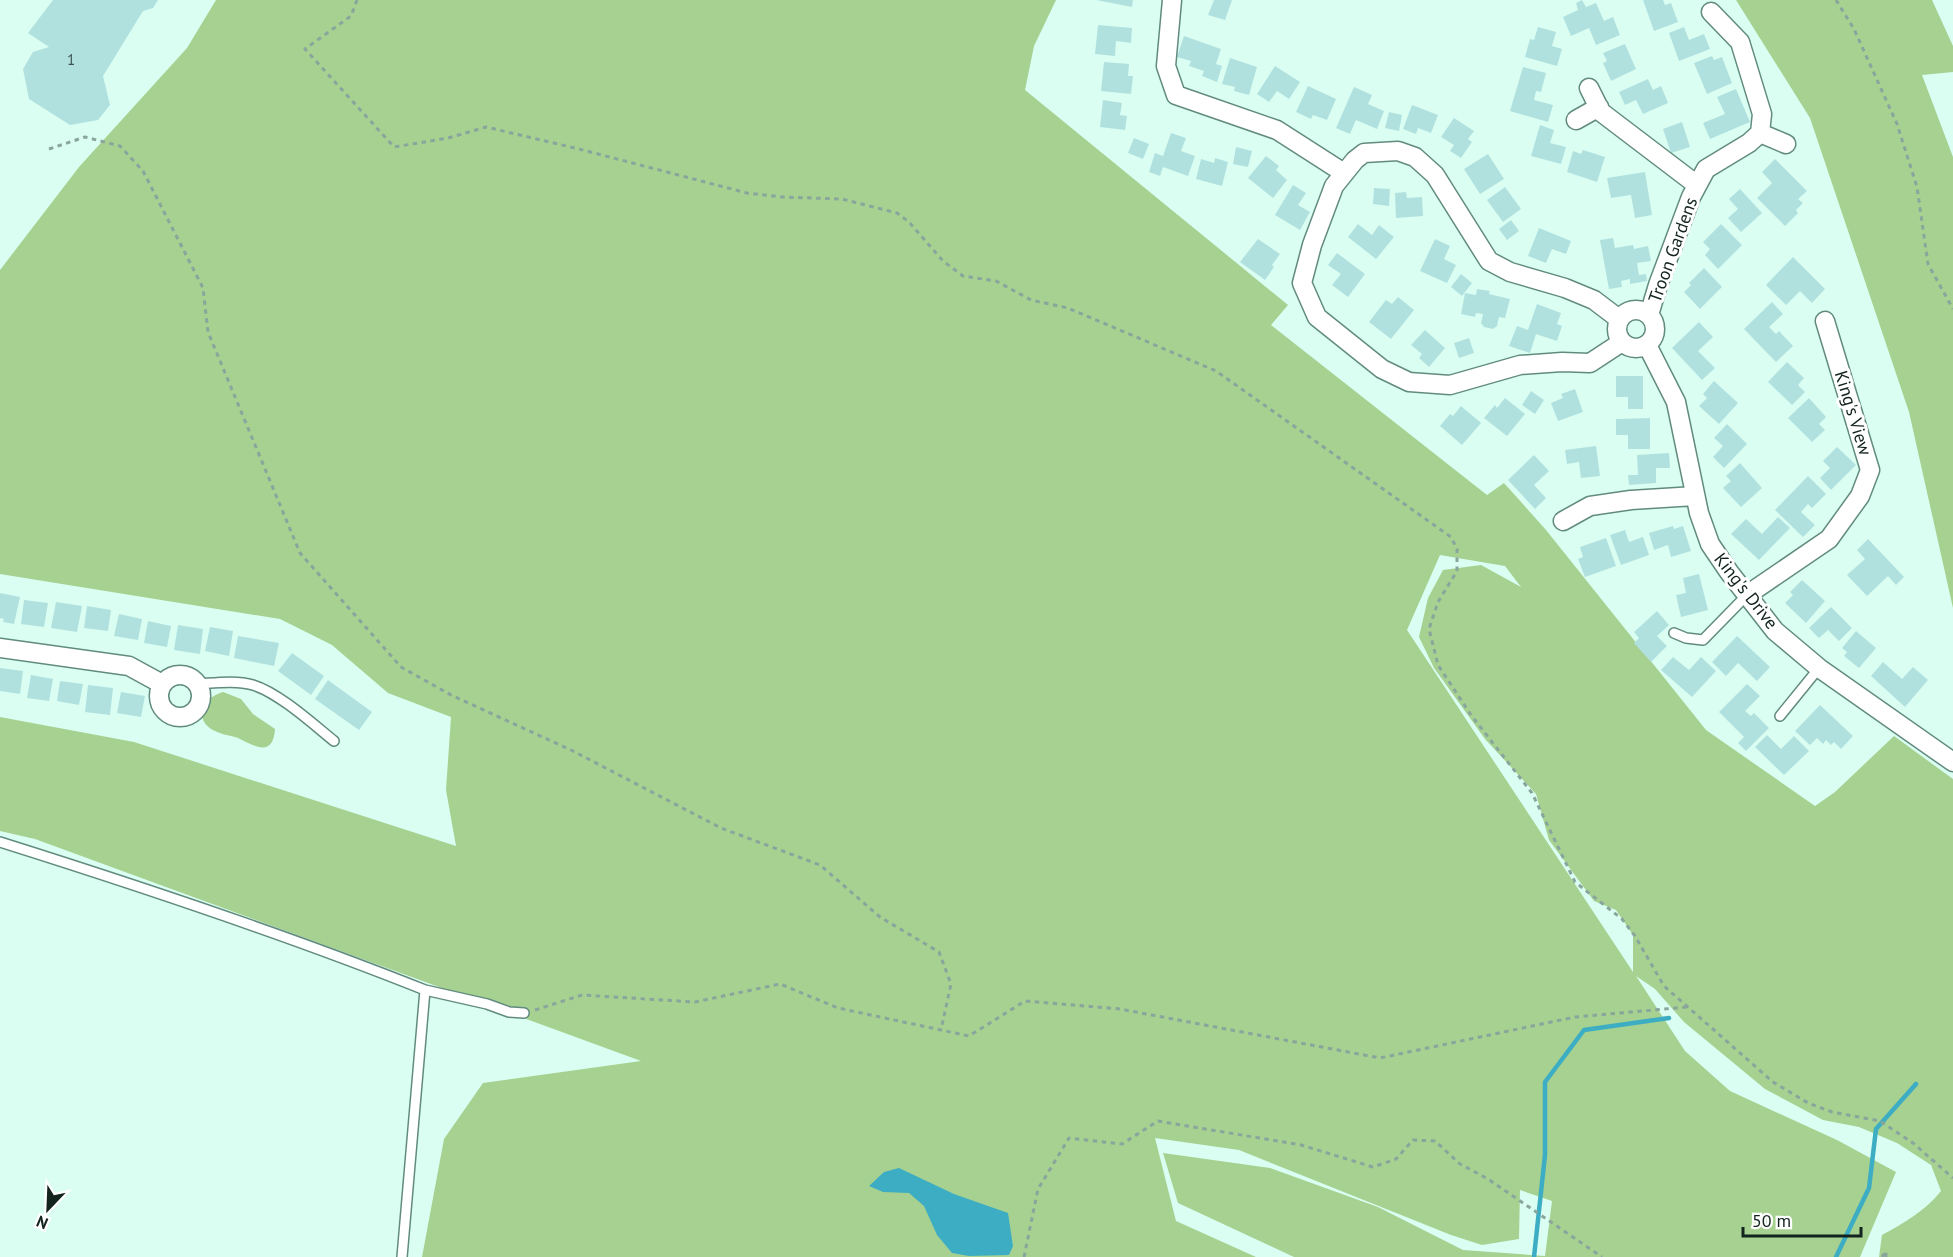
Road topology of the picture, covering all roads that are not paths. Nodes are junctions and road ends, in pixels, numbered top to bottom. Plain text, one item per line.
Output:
1 (1172, 0) edge
2 (1710, 12) dead end
3 (1589, 88) dead end
4 (1599, 107) junction
5 (1576, 120) dead end
6 (1760, 133) junction
7 (1786, 144) dead end
8 (1344, 173) junction
9 (1697, 185) junction
10 (1649, 315) junction
11 (1619, 319) junction
12 (1825, 321) dead end
13 (1622, 342) junction
14 (1647, 345) junction
15 (1695, 496) junction
16 (1563, 521) dead end
17 (1748, 595) junction
18 (1674, 633) dead end
19 (0, 648) edge
20 (1819, 668) junction
21 (162, 684) junction
22 (197, 684) junction
23 (1779, 716) dead end
24 (334, 741) dead end
25 (1953, 762) edge
26 (0, 842) edge
27 (425, 990) junction
28 (524, 1013) road end
29 (402, 1257) edge

1 - 8 street
2 - 6 street
3 - 4 street, Troon Gardens
4 - 5 street
4 - 9 street, Troon Gardens
6 - 7 street
6 - 9 street, Troon Gardens
8 - 11 street
8 - 13 street
9 - 10 street, Troon Gardens
10 - 11 street
10 - 14 street
11 - 13 street
12 - 17 street, King's View
13 - 14 street
14 - 15 street, King's Drive
15 - 16 street
15 - 17 street, King's Drive
17 - 18 lane
17 - 20 street, King's Drive
19 - 21 street
20 - 23 lane
20 - 25 street, King's Drive
21 - 22 street
21 - 22 street
22 - 24 lane
26 - 27 lane
27 - 28 lane
27 - 29 lane

